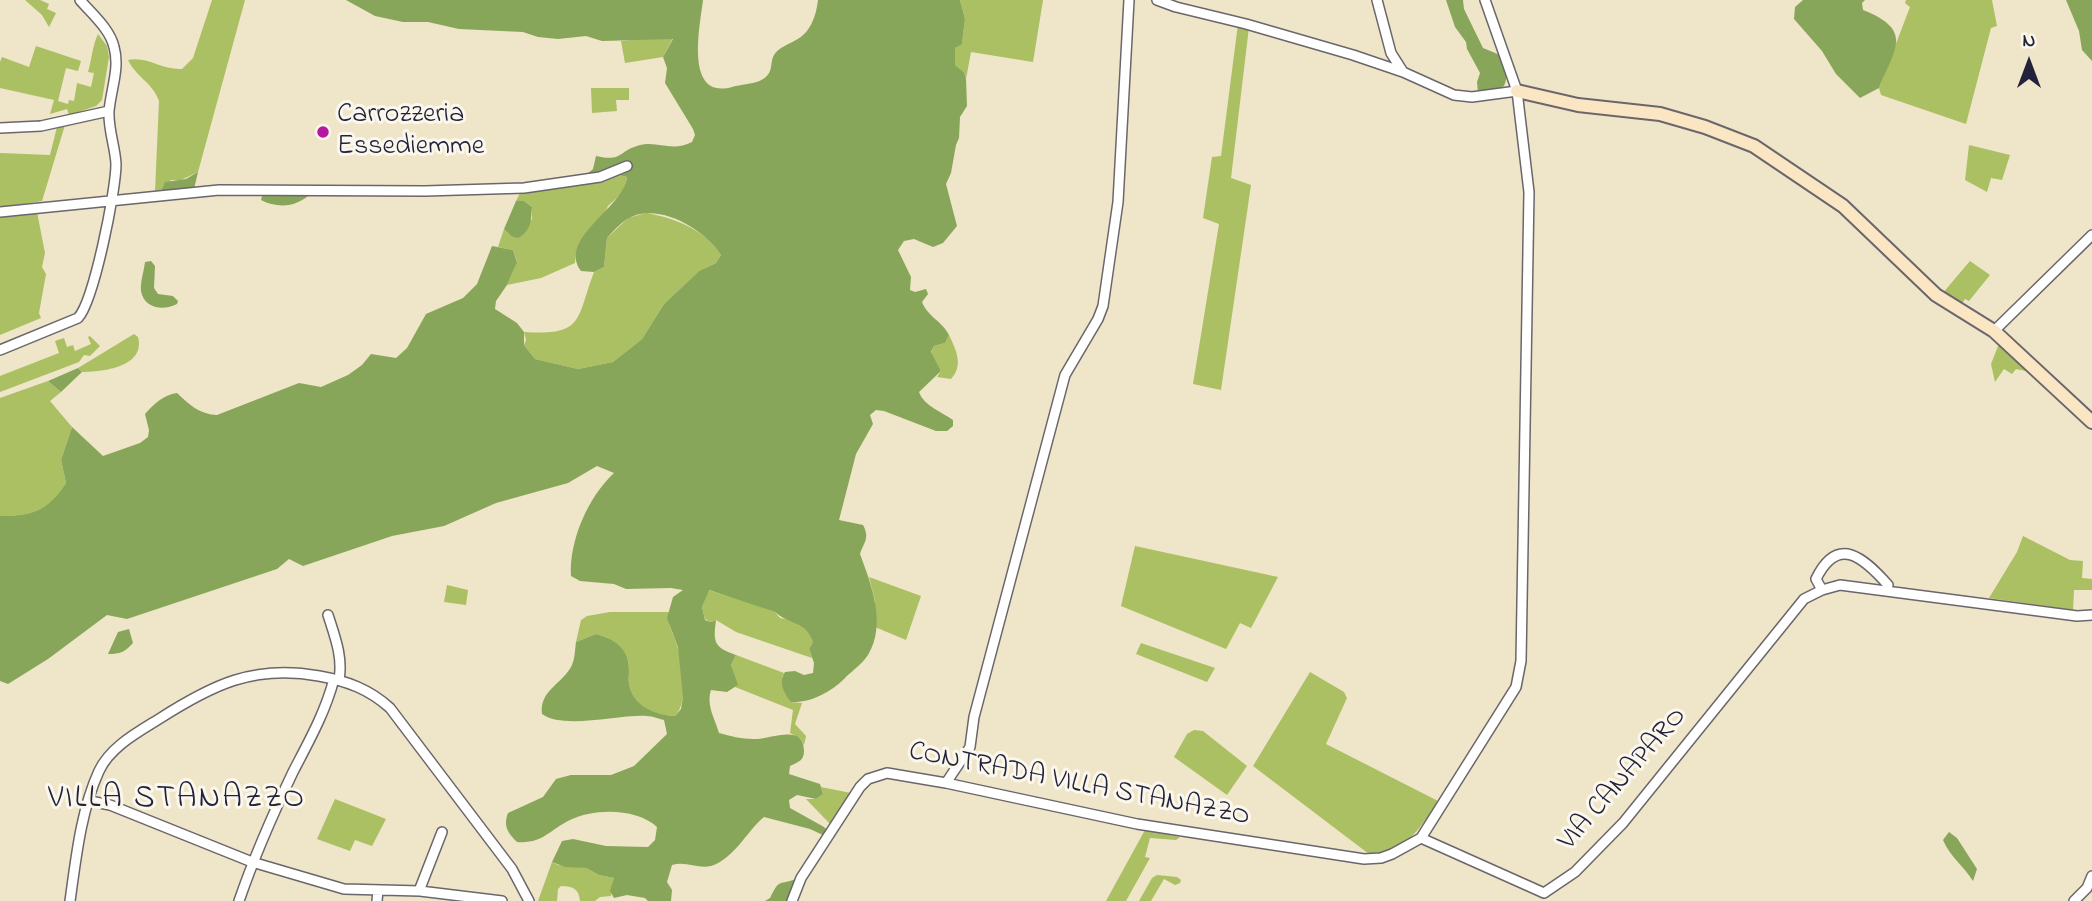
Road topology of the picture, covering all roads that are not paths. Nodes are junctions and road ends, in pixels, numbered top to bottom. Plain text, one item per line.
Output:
1 (80, 0) edge
2 (1129, 0) edge
3 (1157, 0) edge
4 (1377, 0) edge
5 (1485, 0) edge
6 (1403, 72) junction
7 (1517, 91) junction
8 (109, 111) junction
9 (0, 128) edge
10 (627, 166) dead end
11 (110, 202) junction
12 (0, 212) edge
13 (2092, 235) edge
14 (1994, 331) junction
15 (0, 350) edge
16 (2092, 422) edge
17 (1822, 590) junction
18 (1887, 591) junction
19 (328, 615) dead end
20 (2092, 615) edge
21 (337, 679) junction
22 (946, 782) junction
23 (90, 801) junction
24 (442, 832) dead end
25 (1421, 838) junction
26 (252, 862) junction
27 (2092, 876) edge
28 (378, 890) junction
29 (419, 891) junction
30 (1541, 897) edge
31 (70, 901) edge
32 (239, 901) edge
33 (377, 901) edge
34 (502, 901) edge
35 (529, 901) edge
36 (792, 901) edge
37 (2074, 901) edge

1 - 8 street
2 - 22 street
3 - 6 street
4 - 6 street
5 - 7 street
6 - 7 street
7 - 14 street
7 - 25 street
8 - 9 street
8 - 11 street
10 - 11 street
11 - 12 street
11 - 15 street
13 - 14 street
14 - 16 street
17 - 18 street
17 - 18 street
17 - 30 street, VIA CANAPARO
18 - 20 street
19 - 21 street
21 - 23 street
21 - 26 street
21 - 35 street
22 - 25 street, CONTRADA VILLA STANAZZO
22 - 36 street, CONTRADA VILLA STANAZZO
23 - 26 street
23 - 31 street
24 - 29 street
25 - 30 street, VIA CANAPARO
26 - 28 street
26 - 32 street
27 - 37 street
28 - 29 street
28 - 33 street
29 - 34 street

